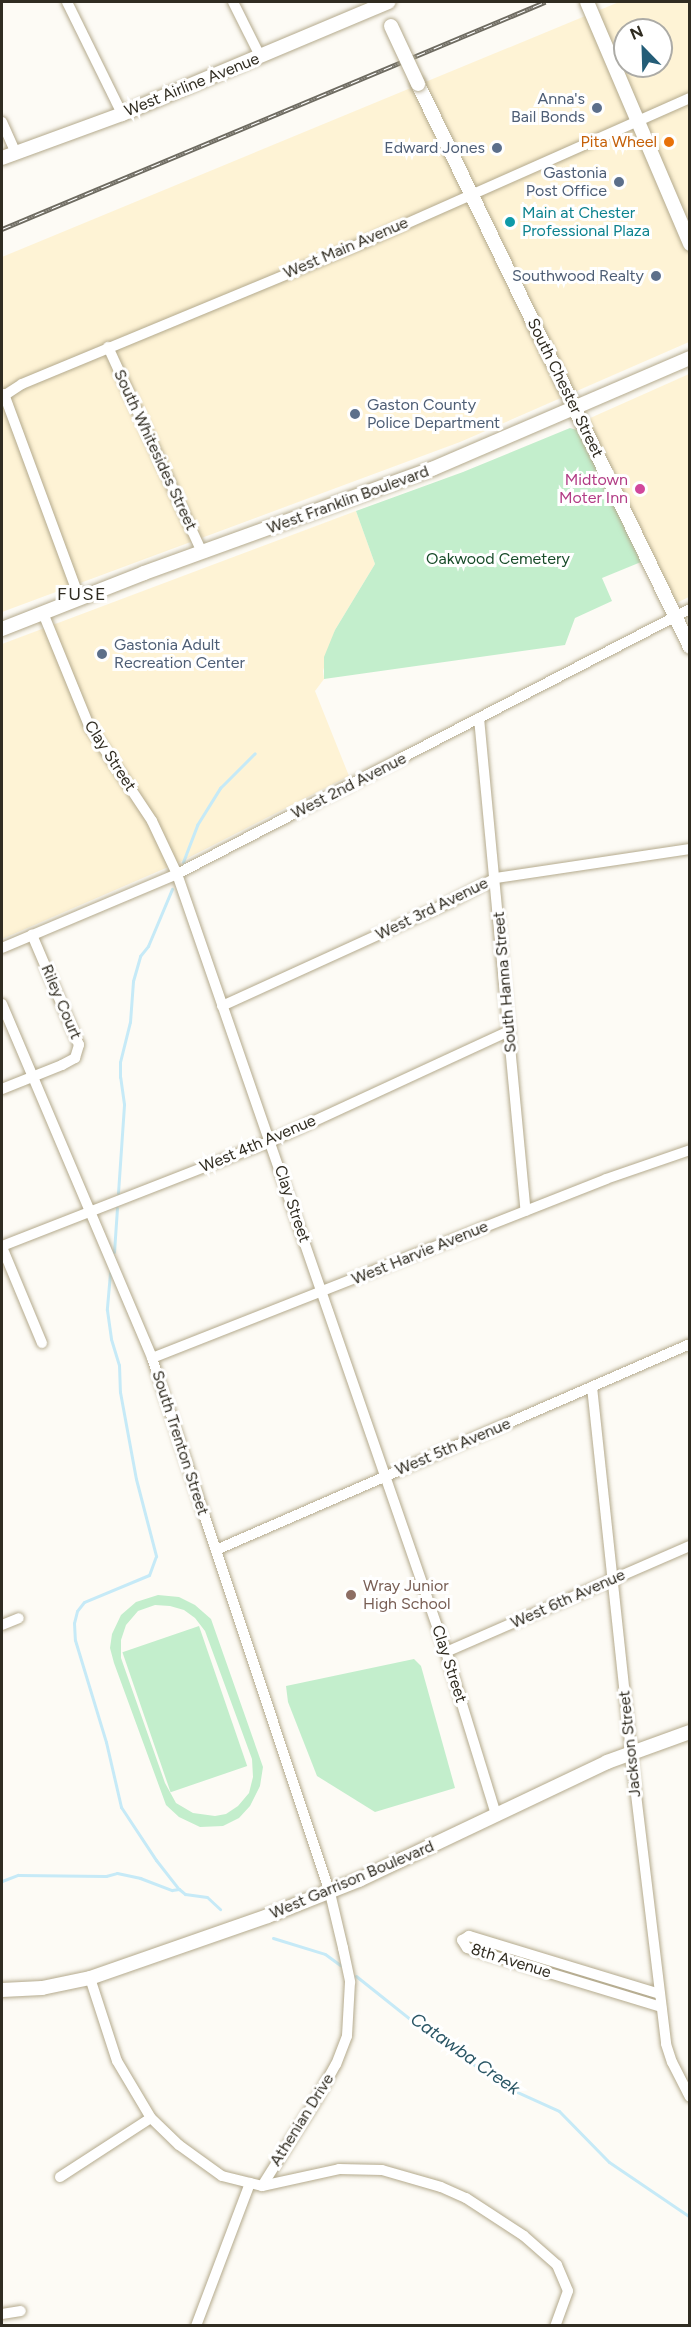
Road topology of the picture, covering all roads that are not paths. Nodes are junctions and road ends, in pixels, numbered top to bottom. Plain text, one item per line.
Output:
1 (67, 2) edge
2 (233, 2) edge
3 (382, 3) edge
4 (589, 7) edge
5 (260, 56) junction
6 (690, 98) edge
7 (122, 114) junction
8 (638, 121) junction
9 (2, 122) edge
10 (16, 153) junction
11 (2, 158) edge
12 (470, 195) junction
13 (690, 244) edge
14 (108, 347) junction
15 (690, 358) edge
16 (3, 396) edge
17 (576, 409) junction
18 (202, 552) junction
19 (80, 598) junction
20 (690, 609) edge
21 (43, 613) junction
22 (675, 616) junction
23 (2, 629) edge
24 (690, 647) edge
25 (479, 718) junction
26 (690, 849) edge
27 (177, 874) junction
28 (496, 878) junction
29 (32, 935) junction
30 (2, 948) edge
31 (2, 1004) edge
32 (222, 1006) junction
33 (509, 1031) junction
34 (31, 1077) junction
35 (2, 1089) edge
36 (271, 1141) junction
37 (690, 1150) edge
38 (90, 1211) junction
39 (526, 1211) junction
40 (2, 1246) edge
41 (322, 1292) junction
42 (42, 1343) dead end
43 (690, 1344) edge
44 (152, 1358) junction
45 (592, 1387) junction
46 (386, 1476) junction
47 (690, 1546) edge
48 (216, 1550) junction
49 (613, 1579) junction
50 (19, 1618) dead end
51 (2, 1625) edge
52 (446, 1652) junction
53 (690, 1732) edge
54 (630, 1753) junction
55 (496, 1815) junction
56 (330, 1893) junction
57 (90, 1978) junction
58 (2, 1990) edge
59 (660, 1994) junction
60 (661, 2007) junction
61 (690, 2097) edge
62 (151, 2118) junction
63 (60, 2177) dead end
64 (250, 2183) junction
65 (262, 2186) junction
66 (21, 2311) dead end
67 (2, 2314) edge
68 (196, 2325) edge
69 (555, 2325) edge

1 - 7 street
2 - 5 street
3 - 5 main road, West Airline Avenue
3 - 12 main road, South Chester Street, bridge
4 - 8 main road
5 - 7 main road, West Airline Avenue
6 - 8 street, West Main Avenue
7 - 10 main road, West Airline Avenue
8 - 12 street, West Main Avenue
8 - 13 main road
9 - 10 street
10 - 11 main road, West Airline Avenue
12 - 14 street, West Main Avenue
12 - 17 main road, South Chester Street
14 - 16 street, West Main Avenue
14 - 18 street, South Whitesides Street
15 - 17 main road, West Franklin Boulevard
16 - 19 street
17 - 18 main road, West Franklin Boulevard
17 - 22 main road, South Chester Street
18 - 19 main road, West Franklin Boulevard
19 - 21 main road, West Franklin Boulevard
20 - 22 street, West 2nd Avenue
21 - 23 main road, West Franklin Boulevard
21 - 27 street, Clay Street
22 - 24 main road, South Chester Street
22 - 25 street, West 2nd Avenue
25 - 27 street, West 2nd Avenue
25 - 28 street, South Hanna Street
26 - 28 street, West 3rd Avenue
27 - 29 street, West 2nd Avenue
27 - 32 street, Clay Street
28 - 32 street, West 3rd Avenue
28 - 33 street, South Hanna Street
29 - 30 street, West 2nd Avenue
29 - 34 street, Riley Court
31 - 34 street, South Trenton Street
32 - 36 street, Clay Street
33 - 36 street, West 4th Avenue
33 - 39 street, South Hanna Street
34 - 35 street
34 - 38 street, South Trenton Street
36 - 38 street, West 4th Avenue
36 - 41 street, Clay Street
37 - 39 street, West Harvie Avenue
38 - 40 street, West 4th Avenue
38 - 44 street, South Trenton Street
39 - 41 street, West Harvie Avenue
40 - 42 street
41 - 44 street, West Harvie Avenue
41 - 46 street, Clay Street
43 - 45 street, West 5th Avenue
44 - 48 street, South Trenton Street
45 - 46 street, West 5th Avenue
45 - 49 street, Jackson Street
46 - 48 street, West 5th Avenue
46 - 52 street, Clay Street
47 - 49 street, West 6th Avenue
48 - 56 street, South Trenton Street
49 - 52 street, West 6th Avenue
49 - 54 street, Jackson Street
50 - 51 street
52 - 55 street, Clay Street
53 - 54 main road, West Garrison Boulevard
54 - 55 main road, West Garrison Boulevard
54 - 59 street, Jackson Street
55 - 56 main road, West Garrison Boulevard
56 - 57 main road, West Garrison Boulevard
56 - 65 street, Athenian Drive
57 - 58 main road, West Garrison Boulevard
57 - 62 street, Athenian Drive
59 - 60 street, Jackson Street
59 - 60 street, 8th Avenue
60 - 61 street, Jackson Street
62 - 63 street
62 - 64 street, Athenian Drive
64 - 65 street, Athenian Drive
64 - 68 street
65 - 69 street
66 - 67 street

